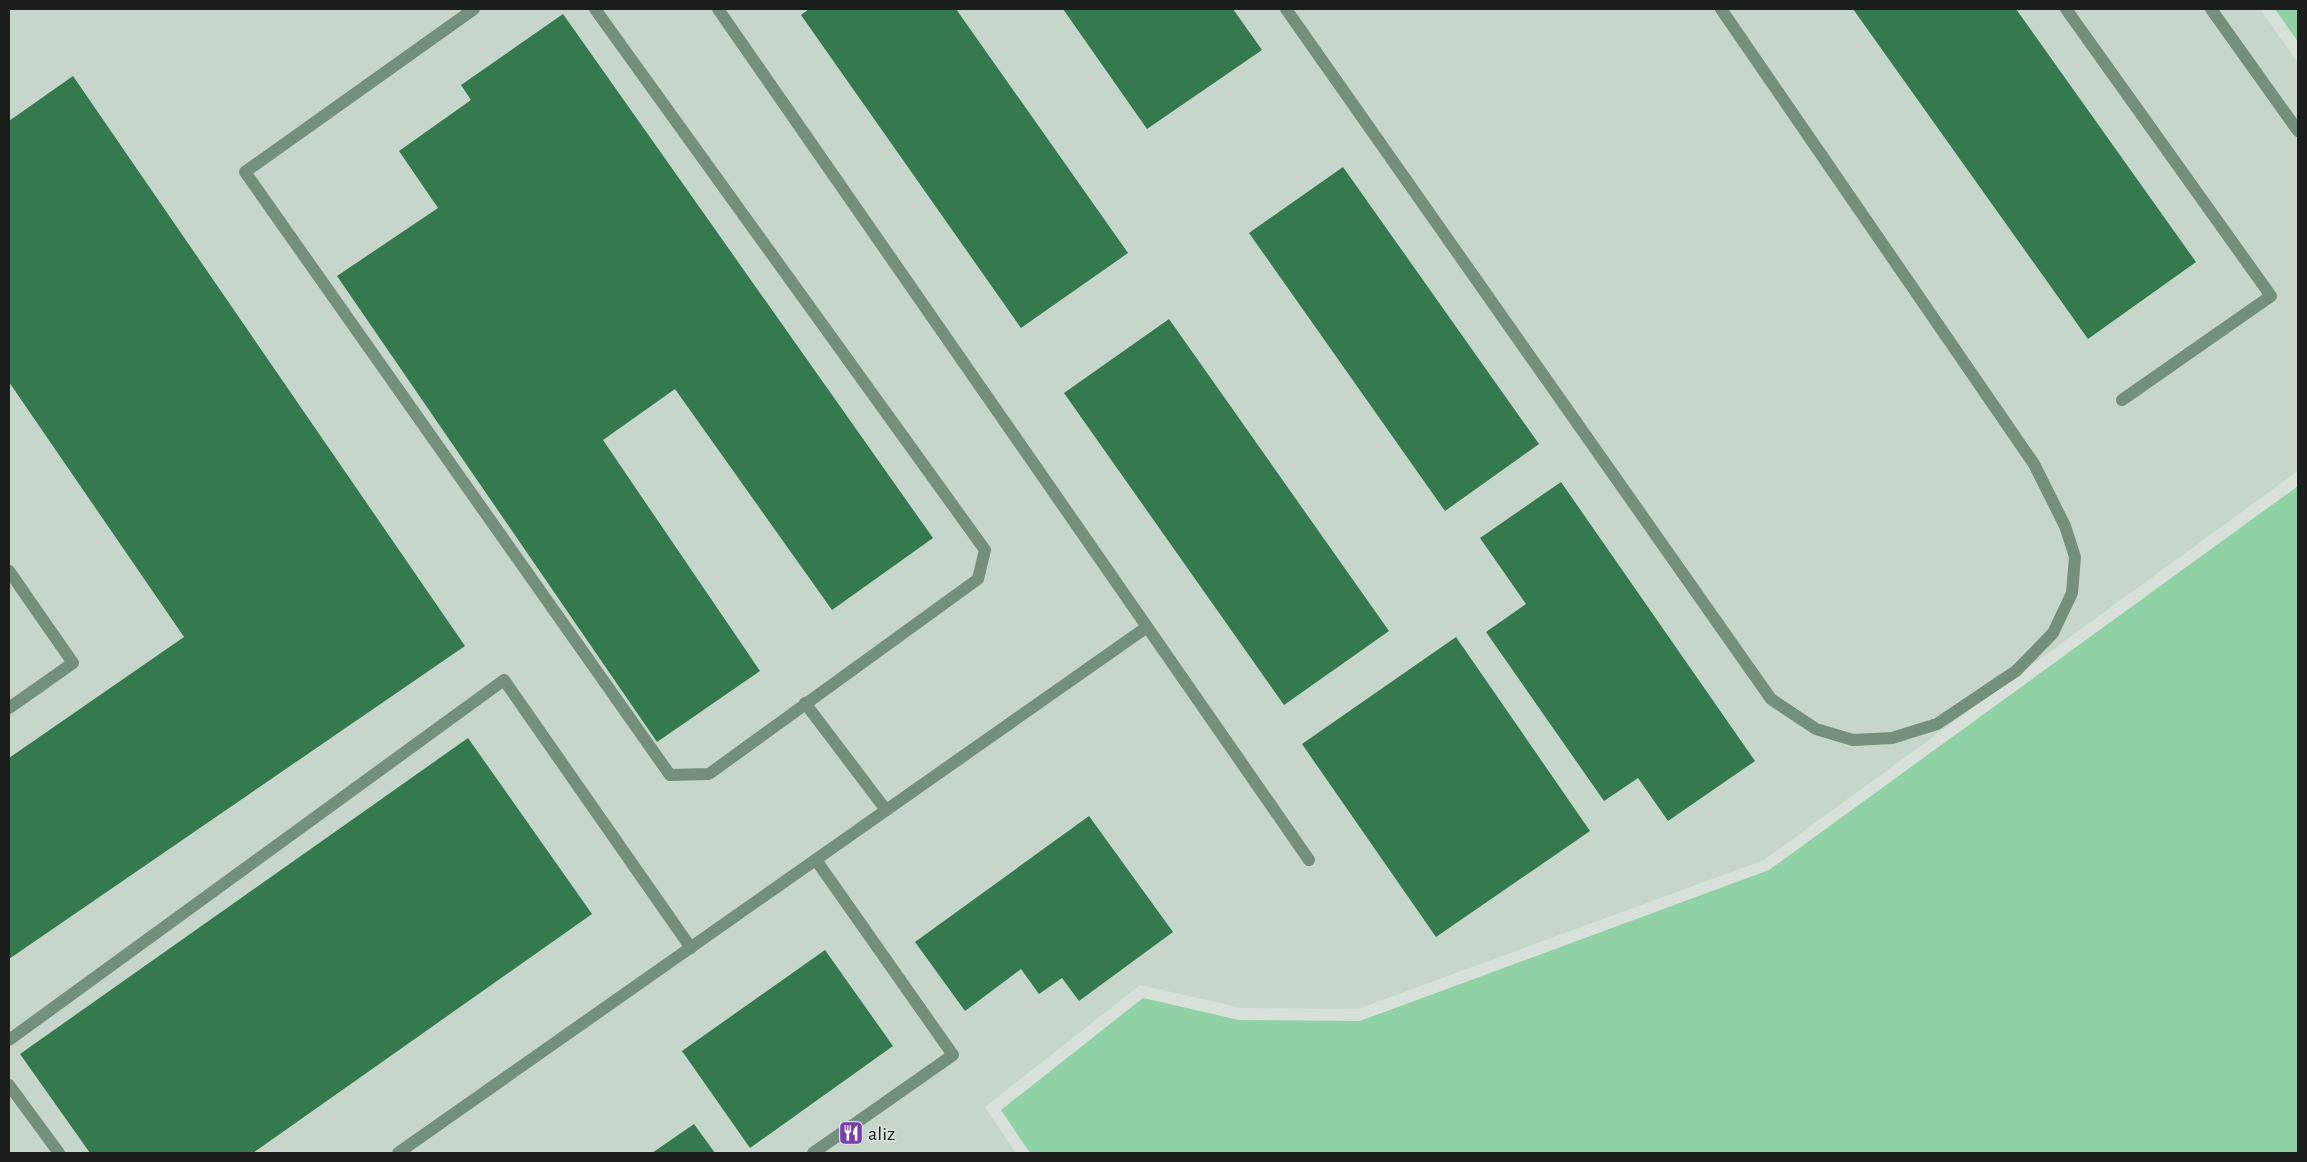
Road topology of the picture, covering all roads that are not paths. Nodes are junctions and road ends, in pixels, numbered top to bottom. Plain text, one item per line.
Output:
1 (474, 9) edge
2 (596, 9) edge
3 (718, 9) edge
4 (1286, 9) edge
5 (1721, 9) edge
6 (2066, 9) edge
7 (2211, 9) edge
8 (2298, 131) edge
9 (2122, 400) dead end
10 (9, 571) edge
11 (1147, 627) junction
12 (805, 703) junction
13 (9, 708) edge
14 (886, 810) junction
15 (816, 860) junction
16 (1308, 860) dead end
17 (691, 948) junction
18 (9, 1040) edge
19 (9, 1084) edge
20 (59, 1153) edge
21 (398, 1153) edge
22 (814, 1153) edge

1 - 12 street
2 - 12 street
3 - 11 street
4 - 5 street
6 - 9 street
7 - 8 street
10 - 13 street
11 - 14 street
11 - 16 street
12 - 14 street
14 - 15 street
15 - 17 street
15 - 22 street
17 - 18 street
17 - 21 street
19 - 20 street

